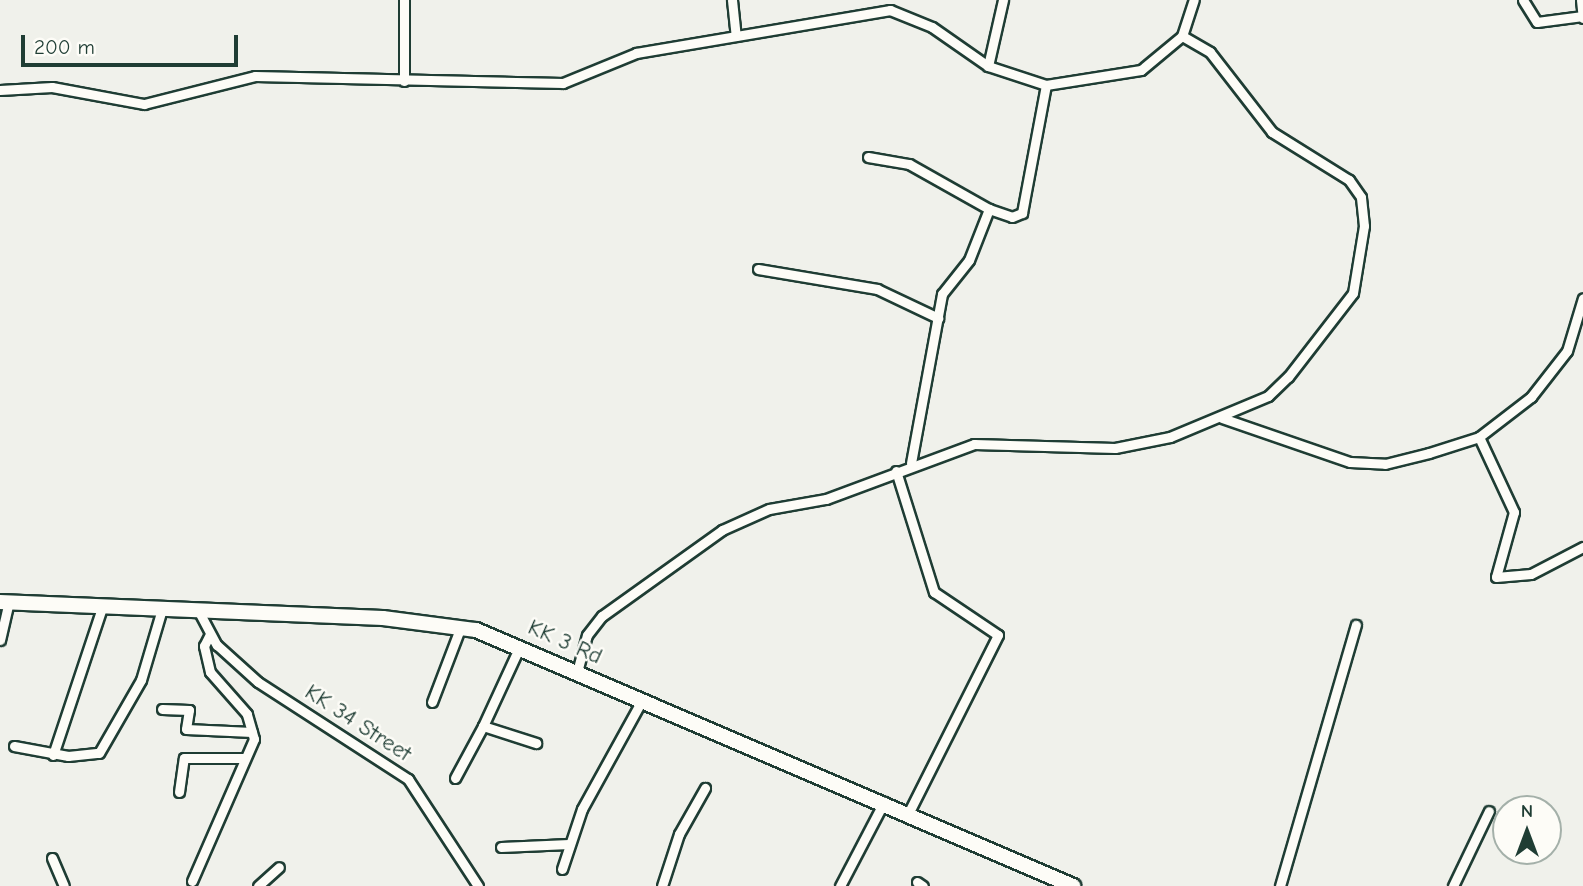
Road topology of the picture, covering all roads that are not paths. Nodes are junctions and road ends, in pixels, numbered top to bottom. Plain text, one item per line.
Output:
1 (404, 0) edge
2 (732, 0) edge
3 (1003, 0) edge
4 (1194, 0) edge
5 (1523, 0) edge
6 (1581, 0) edge
7 (889, 5) edge
8 (1583, 17) edge
9 (736, 36) junction
10 (1182, 36) junction
11 (988, 66) junction
12 (404, 81) junction
13 (1046, 85) junction
14 (0, 90) edge
15 (868, 157) dead end
16 (989, 209) junction
17 (758, 269) dead end
18 (1583, 298) edge
19 (938, 318) junction
20 (1222, 418) junction
21 (1479, 437) junction
22 (911, 463) junction
23 (896, 471) junction
24 (1583, 547) edge
25 (5, 602) edge
26 (102, 608) junction
27 (162, 609) junction
28 (198, 610) junction
29 (1356, 625) dead end
30 (461, 626) junction
31 (210, 634) junction
32 (0, 640) edge
33 (520, 646) junction
34 (577, 672) junction
35 (432, 702) dead end
36 (641, 702) junction
37 (162, 709) dead end
38 (483, 726) junction
39 (252, 732) junction
40 (536, 743) dead end
41 (14, 746) dead end
42 (53, 755) junction
43 (244, 758) junction
44 (455, 778) dead end
45 (705, 788) dead end
46 (179, 792) dead end
47 (884, 802) junction
48 (1489, 811) dead end
49 (909, 812) junction
50 (569, 844) junction
51 (501, 847) dead end
52 (52, 858) dead end
53 (279, 867) dead end
54 (562, 869) dead end
55 (192, 881) dead end
56 (64, 886) edge
57 (258, 886) edge
58 (478, 886) edge
59 (662, 886) edge
60 (840, 886) edge
61 (1073, 886) edge
62 (1280, 886) edge
63 (1453, 886) edge

1 - 12 street
2 - 9 street
3 - 11 street
4 - 10 street
5 - 8 street
6 - 8 street
7 - 9 street
7 - 11 street
9 - 12 street
10 - 13 street
10 - 20 street
11 - 13 street
12 - 14 street
13 - 16 street
15 - 16 street
16 - 19 street
17 - 19 street
18 - 21 street
19 - 22 street
20 - 21 street
20 - 22 street
21 - 24 street
22 - 23 street
23 - 34 street
23 - 49 street
25 - 26 highway, KK 3 Rd
25 - 32 street
26 - 27 highway, KK 3 Rd
26 - 42 street
27 - 28 highway, KK 3 Rd
27 - 42 street
28 - 30 highway, KK 3 Rd
28 - 31 street, KK 34 Street
29 - 62 street
30 - 33 highway, KK 3 Rd
30 - 35 street
31 - 39 street
31 - 58 street, KK 34 Street
33 - 34 highway, KK 3 Rd
33 - 38 street
34 - 36 highway, KK 3 Rd
36 - 47 highway, KK 3 Rd
36 - 50 street
37 - 39 street
38 - 40 street
38 - 44 street
39 - 43 street
41 - 42 street
43 - 46 street
43 - 55 street
45 - 59 street
47 - 49 highway, KK 3 Rd
47 - 60 street
48 - 63 street
49 - 61 highway, KK 3 Rd
50 - 51 street
50 - 54 street
52 - 56 street
53 - 57 street

